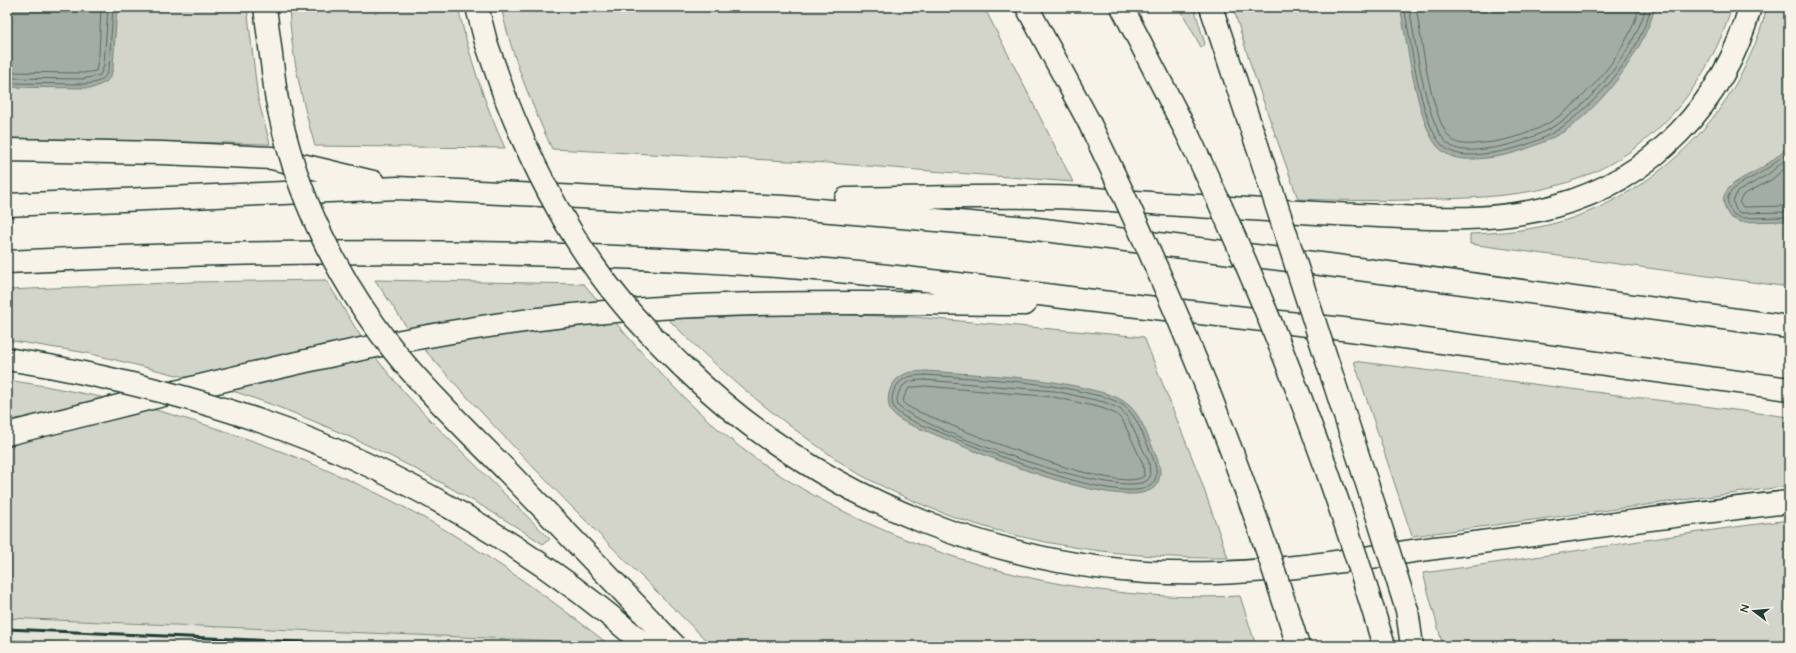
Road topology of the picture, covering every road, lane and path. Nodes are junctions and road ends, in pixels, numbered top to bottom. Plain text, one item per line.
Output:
1 (266, 7) edge
2 (477, 7) edge
3 (1027, 7) edge
4 (1122, 7) edge
5 (1211, 7) edge
6 (1750, 7) edge
7 (7, 150) edge
8 (398, 188) junction
9 (663, 201) junction
10 (7, 205) edge
11 (7, 262) edge
12 (1124, 305) junction
13 (1789, 328) edge
14 (7, 359) edge
15 (1789, 389) edge
16 (7, 434) edge
17 (1789, 502) edge
18 (646, 646) edge
19 (675, 646) edge
20 (1298, 646) edge
21 (1384, 646) edge
22 (1412, 646) edge

1 - 19 highway, bridge
2 - 17 highway, bridge
3 - 20 highway, bridge
4 - 21 highway, bridge
5 - 22 highway, bridge
6 - 9 highway
7 - 8 highway
8 - 9 highway
8 - 10 highway
9 - 13 highway
11 - 12 highway
12 - 15 highway
12 - 16 highway
14 - 18 highway, bridge

